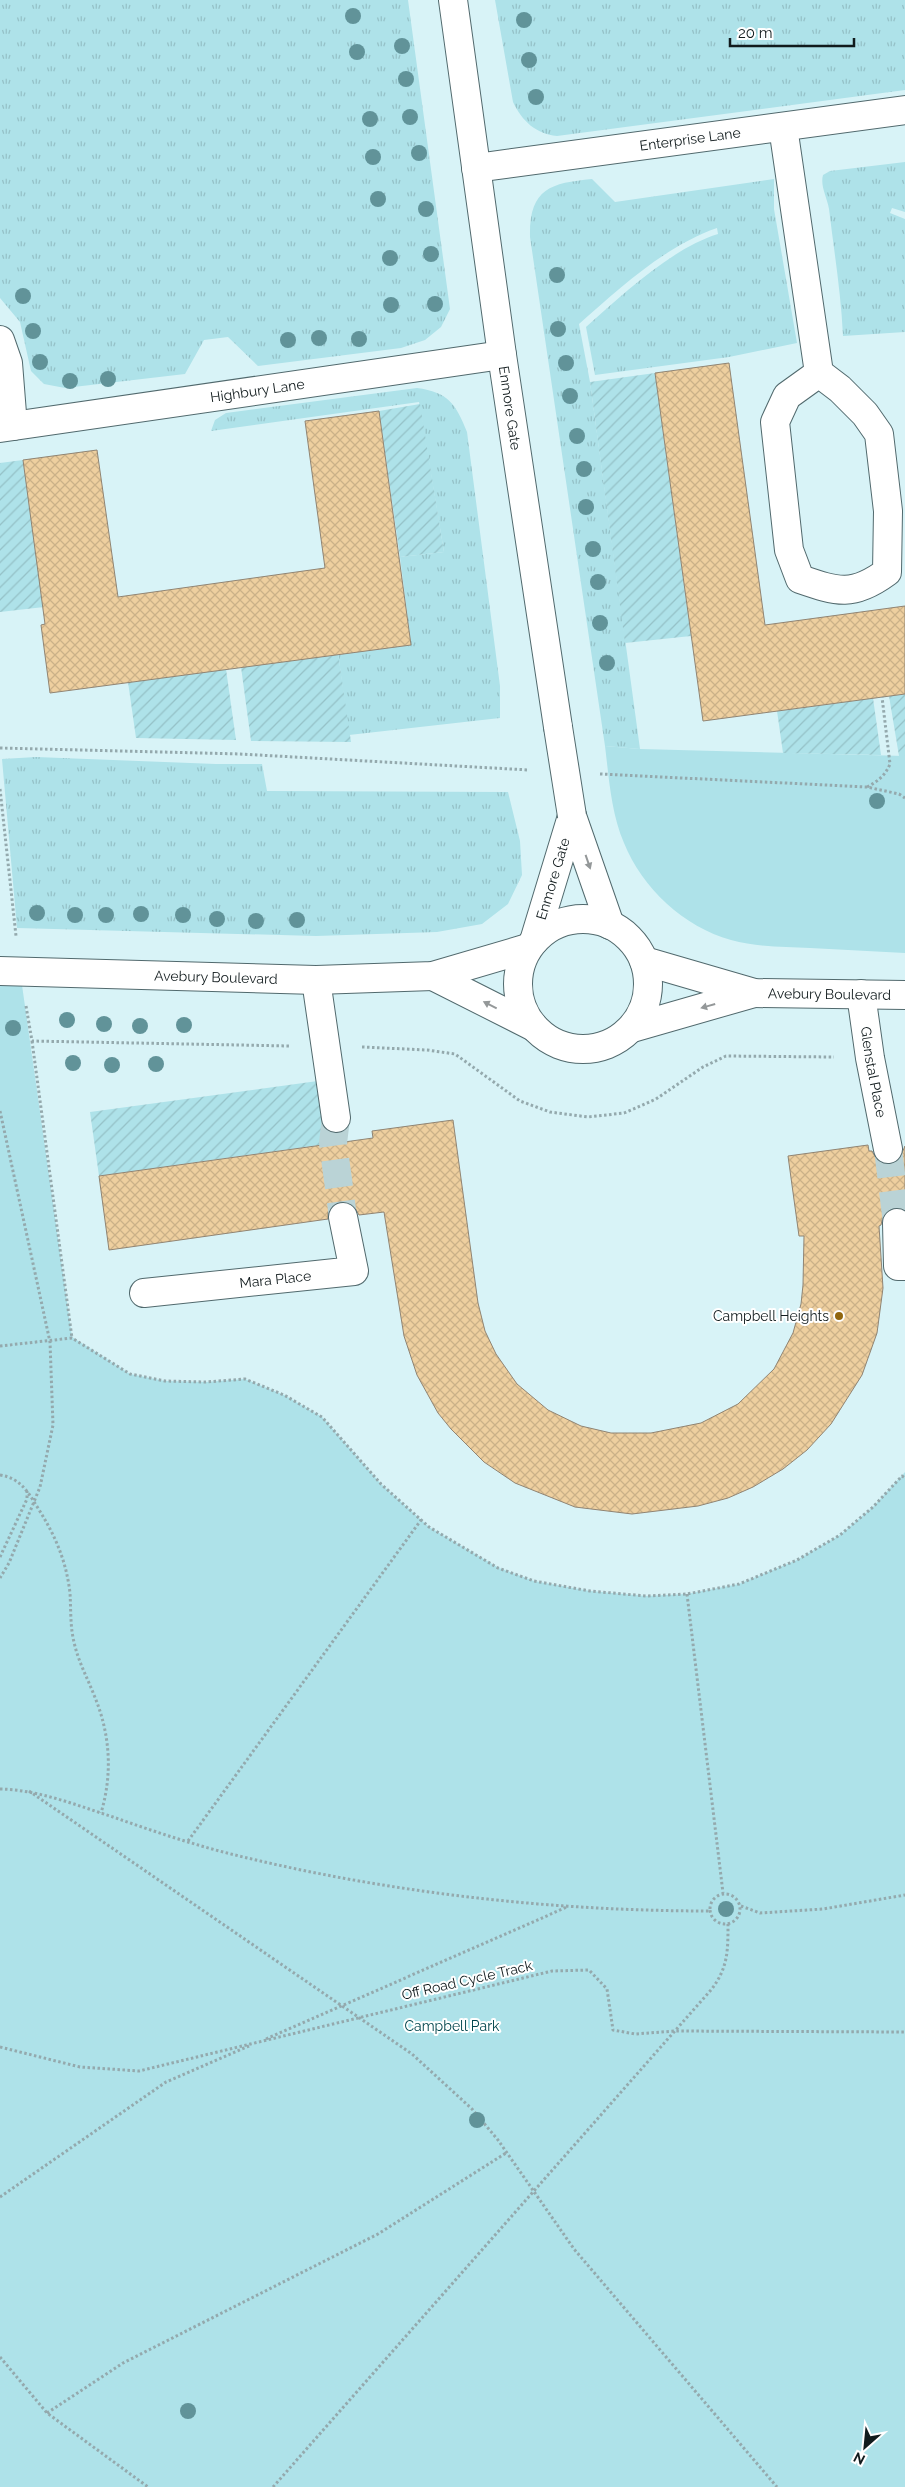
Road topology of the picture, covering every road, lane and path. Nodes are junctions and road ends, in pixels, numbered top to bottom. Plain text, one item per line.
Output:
1 (453, 0) edge
2 (905, 110) edge
3 (783, 127) junction
4 (476, 168) junction
5 (0, 340) edge
6 (502, 355) junction
7 (819, 372) junction
8 (6, 427) edge
9 (882, 698) dead end
10 (0, 748) edge
11 (271, 756) dead end
12 (852, 787) dead end
13 (867, 787) junction
14 (0, 789) edge
15 (905, 798) edge
16 (572, 816) junction
17 (610, 924) junction
18 (531, 945) junction
19 (644, 961) junction
20 (10, 971) edge
21 (433, 976) junction
22 (316, 980) junction
23 (754, 993) junction
24 (861, 994) junction
25 (905, 994) edge
26 (534, 1027) junction
27 (632, 1028) junction
28 (32, 1041) junction
29 (327, 1046) junction
30 (870, 1058) junction
31 (0, 1111) edge
32 (336, 1118) tunnel mouth
33 (888, 1149) tunnel mouth
34 (343, 1217) tunnel mouth
35 (896, 1223) tunnel mouth
36 (905, 1266) edge
37 (144, 1292) dead end
38 (72, 1338) junction
39 (50, 1342) junction
40 (0, 1346) edge
41 (0, 1476) edge
42 (905, 1478) edge
43 (27, 1490) junction
44 (34, 1502) junction
45 (421, 1520) junction
46 (0, 1557) edge
47 (0, 1578) edge
48 (687, 1594) junction
49 (0, 1789) edge
50 (29, 1791) junction
51 (101, 1813) junction
52 (188, 1841) junction
53 (723, 1893) junction
54 (905, 1895) edge
55 (741, 1906) junction
56 (568, 1907) junction
57 (710, 1911) junction
58 (728, 1924) junction
59 (342, 2005) junction
60 (359, 2018) junction
61 (675, 2031) junction
62 (905, 2032) edge
63 (258, 2042) junction
64 (0, 2047) edge
65 (506, 2153) junction
66 (533, 2191) junction
67 (0, 2197) edge
68 (0, 2357) edge
69 (47, 2413) junction
70 (148, 2487) edge
71 (273, 2487) edge
72 (778, 2487) edge

1 - 4 street, Enmore Gate
2 - 3 street, Enterprise Lane
3 - 4 street, Enterprise Lane
3 - 7 street
4 - 6 street, Enmore Gate
5 - 8 street, Highbury Lane
6 - 8 street, Highbury Lane
6 - 16 street, Enmore Gate, bridge
7 - 7 street
9 - 13 path
10 - 11 path
12 - 13 path
13 - 15 path
14 - 20 path
16 -> 17 street, Enmore Gate
16 - 18 street, Enmore Gate
17 - 18 street
17 - 19 street
18 - 21 street, Avebury Boulevard
18 - 26 street
19 - 23 street, Avebury Boulevard
19 - 27 street
20 - 22 street, Avebury Boulevard
20 - 28 path
21 - 22 street, Avebury Boulevard
26 -> 21 street, Avebury Boulevard
22 - 29 street
23 - 24 street, Avebury Boulevard
23 -> 27 street, Avebury Boulevard
24 - 25 street, Avebury Boulevard
24 - 30 street, Glenstal Place
26 - 27 street
28 - 29 path
28 - 38 path
29 - 30 path
29 - 32 street
30 - 33 street, Glenstal Place
31 - 39 path
34 - 37 street, Mara Place
35 - 36 street
38 - 39 path
38 - 45 path
39 - 40 path
39 - 44 path
41 - 43 path
42 - 48 path
43 - 44 path
43 - 46 path
44 - 47 path
44 - 51 path
45 - 48 path
45 - 52 path
48 - 53 path
49 - 50 path
50 - 51 path
50 - 59 path
51 - 52 path
52 - 56 path
53 - 55 path
53 - 57 path
54 - 55 path
55 - 58 path
56 - 57 path
56 - 59 path
57 - 58 path
58 - 61 path
59 - 60 path
59 - 63 path
60 - 61 path, Off Road Cycle Track
60 - 63 path, Off Road Cycle Track
60 - 65 path
61 - 62 path, Off Road Cycle Track
61 - 66 path
63 - 64 path, Off Road Cycle Track
63 - 67 path
65 - 66 path
65 - 69 path
66 - 71 path
66 - 72 path
68 - 69 path
69 - 70 path

